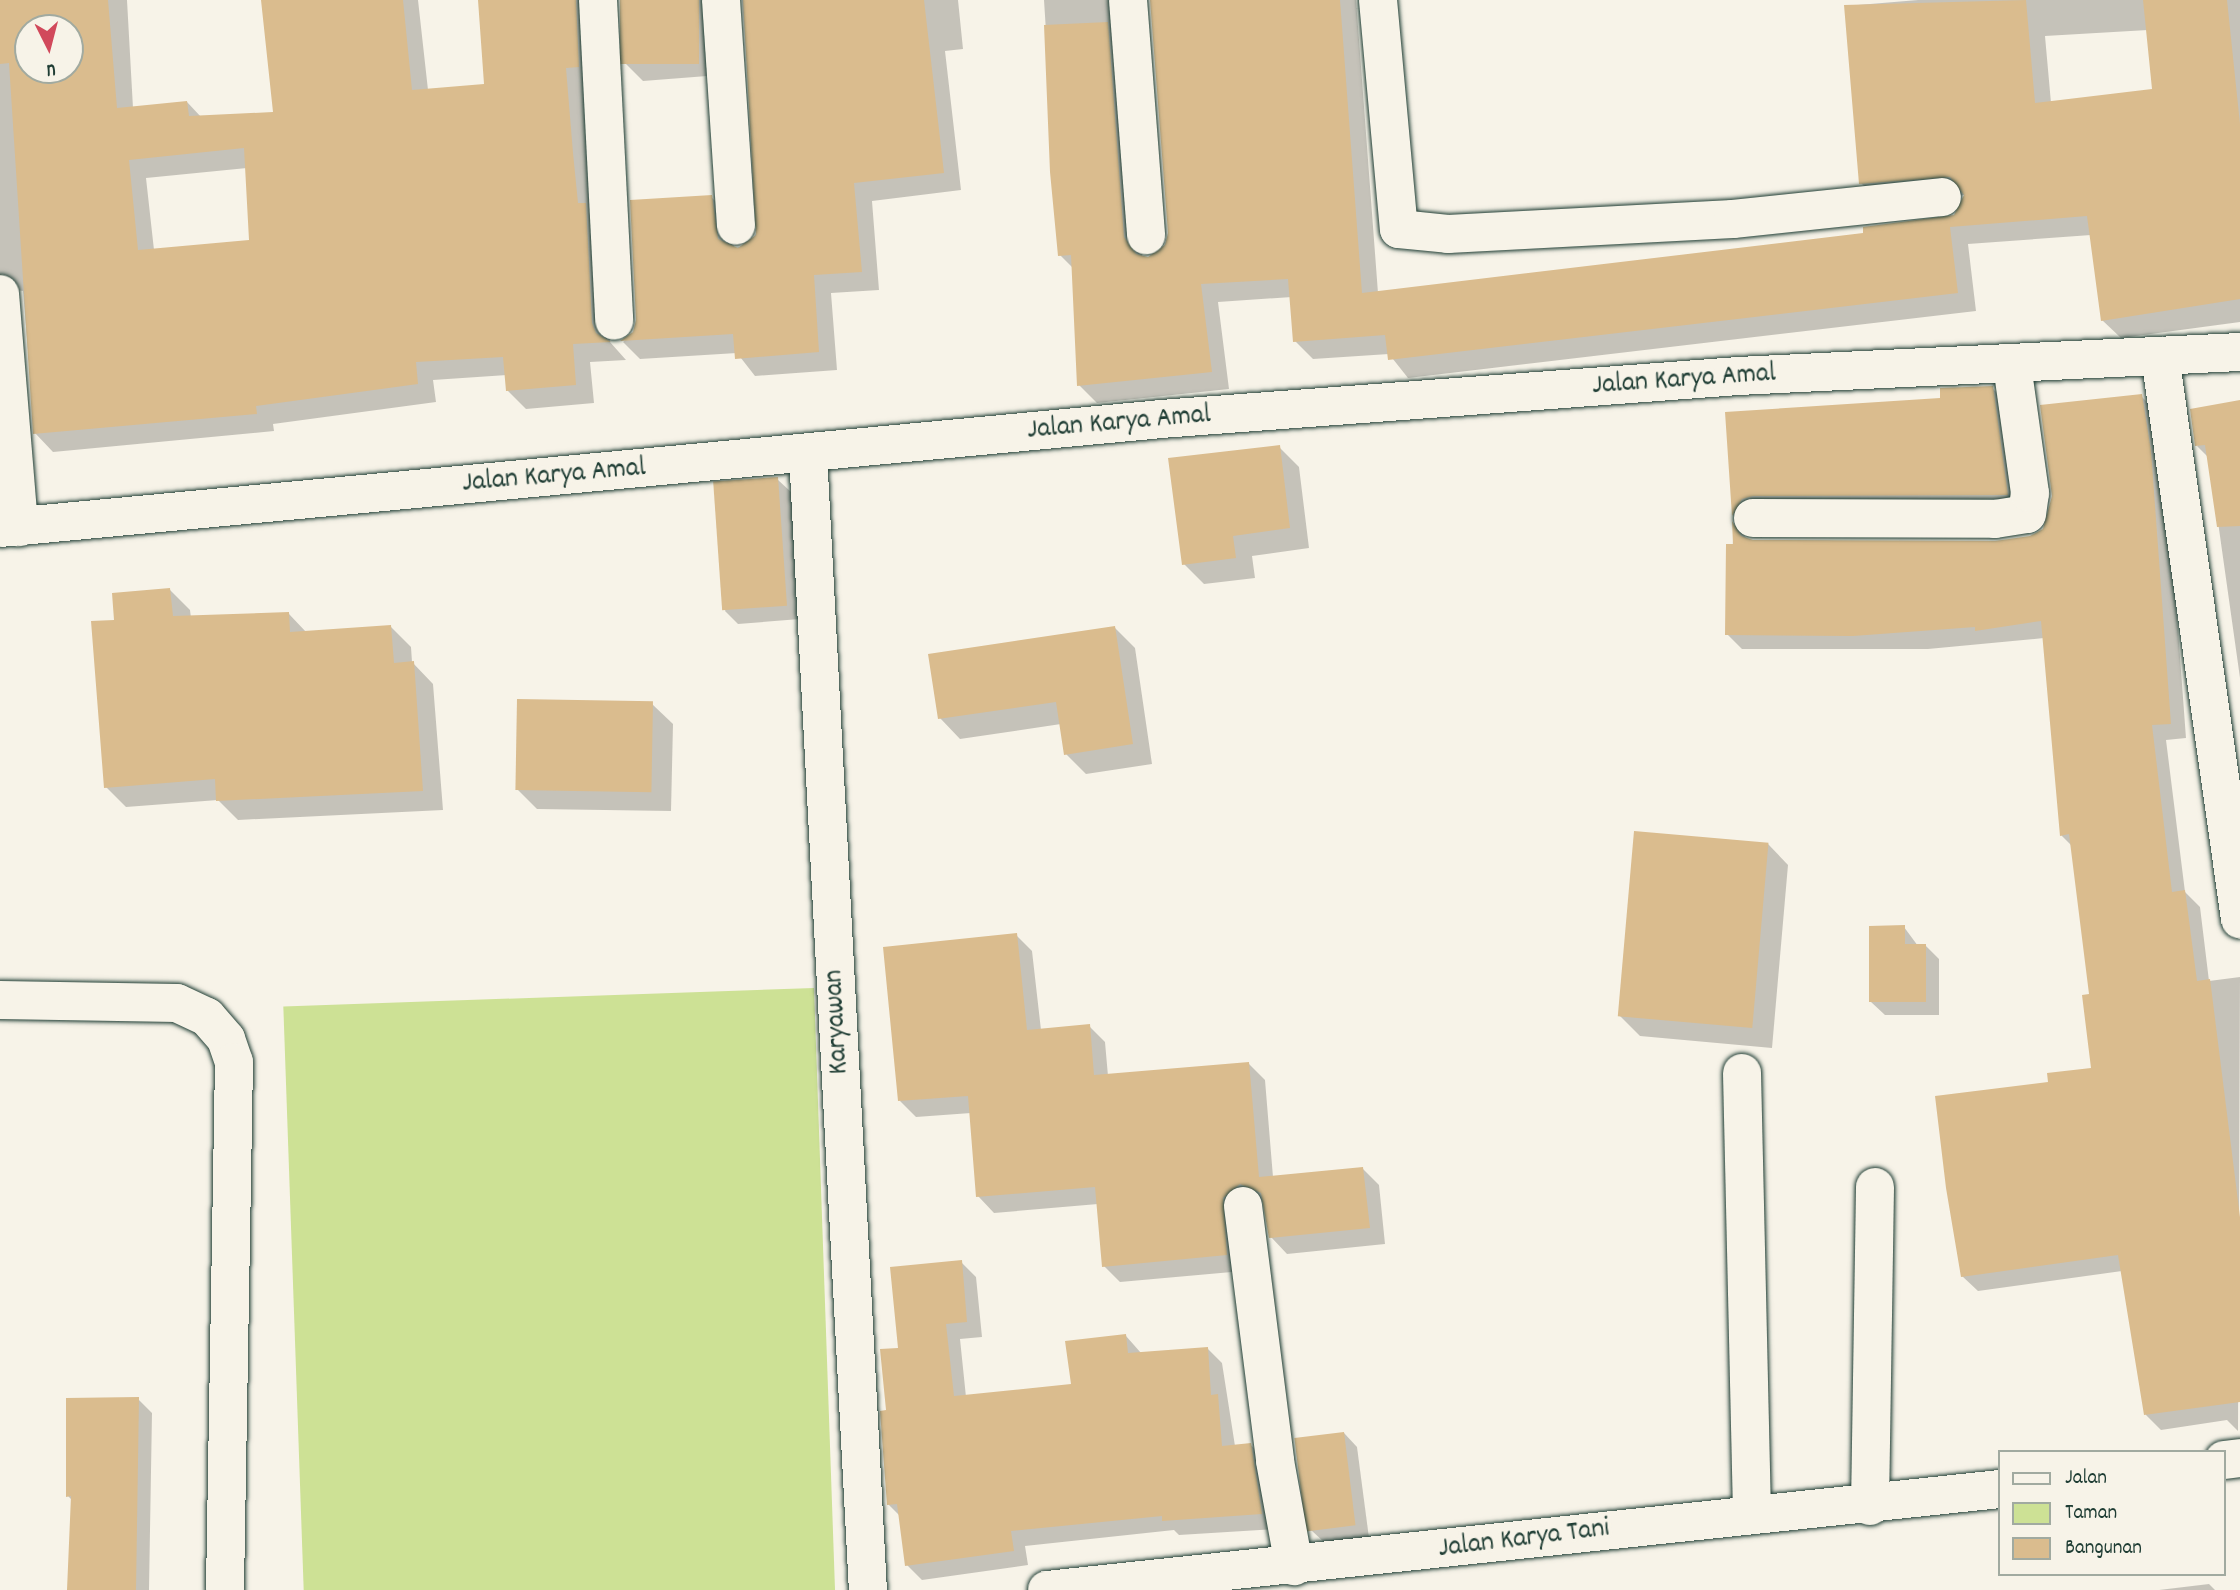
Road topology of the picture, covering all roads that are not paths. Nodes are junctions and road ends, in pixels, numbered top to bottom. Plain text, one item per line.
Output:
1 (597, 0) edge
2 (721, 0) edge
3 (1128, 0) edge
4 (1378, 0) edge
5 (1942, 197) dead end
6 (736, 226) dead end
7 (1146, 235) dead end
8 (0, 294) edge
9 (614, 321) dead end
10 (2240, 352) edge
11 (2161, 356) junction
12 (2012, 365) junction
13 (808, 454) junction
14 (1754, 518) dead end
15 (9, 528) edge
16 (2240, 919) edge
17 (0, 1000) edge
18 (1742, 1073) dead end
19 (1875, 1187) dead end
20 (1243, 1206) dead end
21 (1998, 1489) edge
22 (1870, 1506) junction
23 (1752, 1513) junction
24 (1294, 1566) junction
25 (225, 1590) edge
26 (868, 1590) edge
27 (1047, 1590) edge

1 - 9 street
2 - 6 street
3 - 7 street
4 - 5 street
8 - 15 street
10 - 11 street, Jalan Karya Amal
11 - 12 street, Jalan Karya Amal
11 - 16 street
12 - 13 street, Jalan Karya Amal
12 - 14 street
13 - 15 street, Jalan Karya Amal
13 - 26 street, Karyawan
17 - 25 street
18 - 23 street
19 - 22 street
20 - 24 street
21 - 22 street, Jalan Karya Tani
22 - 23 street, Jalan Karya Tani
23 - 24 street, Jalan Karya Tani
24 - 27 street, Jalan Karya Tani

